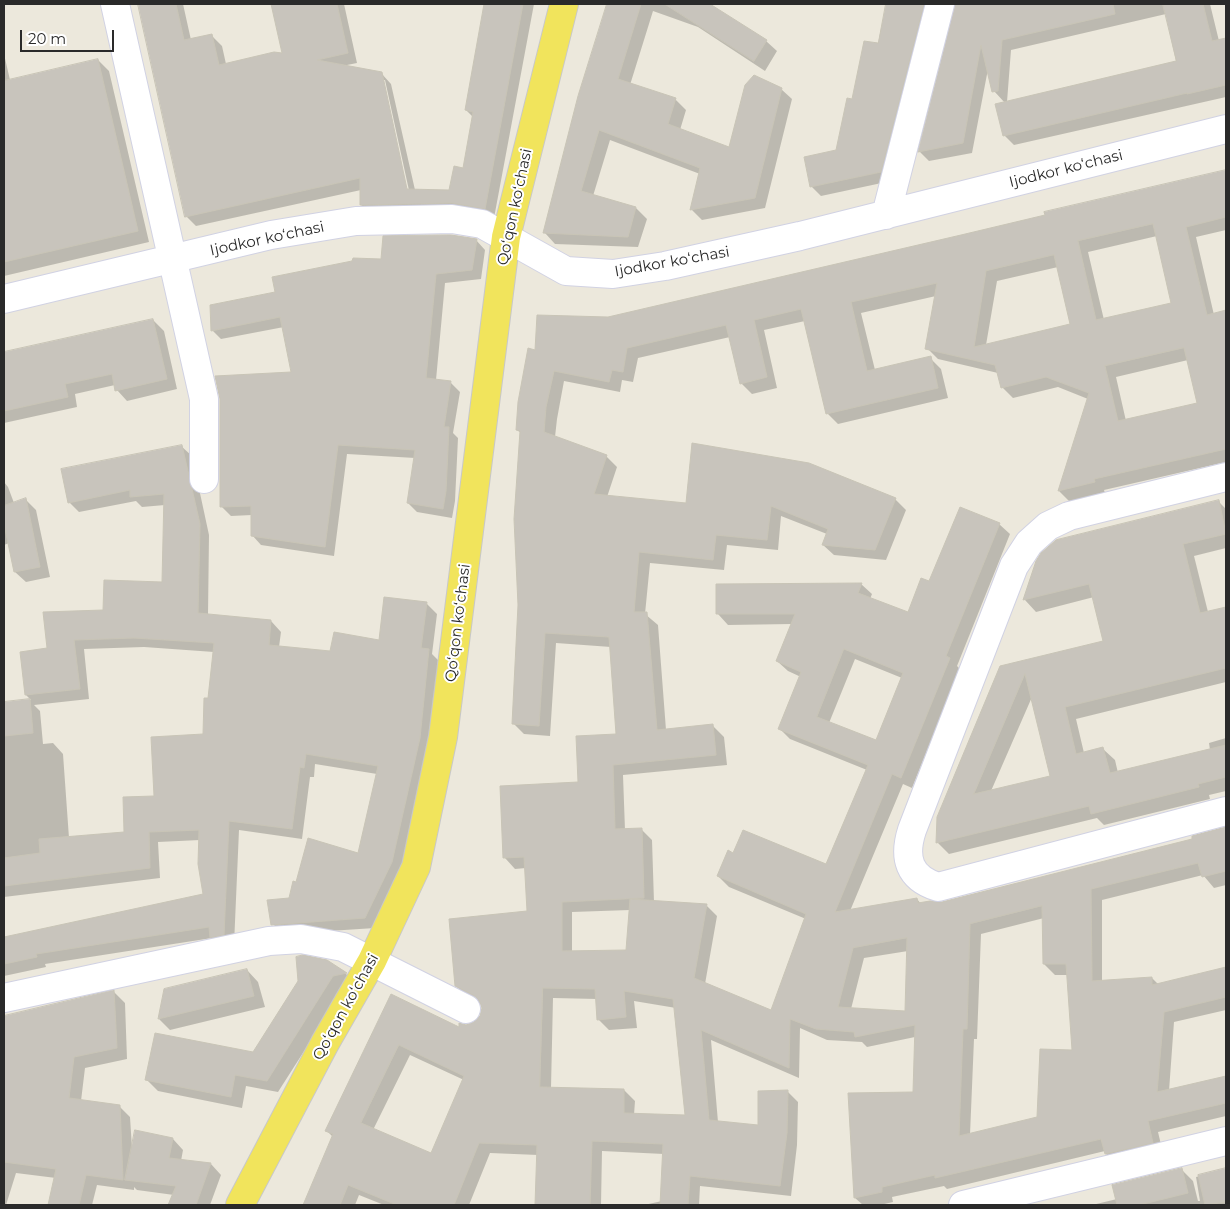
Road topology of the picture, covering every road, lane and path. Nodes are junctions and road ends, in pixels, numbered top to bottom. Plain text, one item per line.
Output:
1 (115, 4) edge
2 (564, 4) edge
3 (940, 4) edge
4 (1226, 129) edge
5 (886, 215) junction
6 (506, 237) junction
7 (171, 260) junction
8 (4, 299) edge
9 (1226, 477) edge
10 (204, 479) dead end
11 (1226, 812) edge
12 (372, 962) junction
13 (4, 998) edge
14 (466, 1009) dead end
15 (1226, 1141) edge
16 (240, 1205) edge
17 (963, 1205) edge

1 - 7 street
2 - 6 main road, Qoʻqon koʻchasi
3 - 5 street
4 - 5 street, Ijodkor koʻchasi
5 - 6 street, Ijodkor koʻchasi
6 - 7 street, Ijodkor koʻchasi
6 - 12 main road, Qoʻqon koʻchasi
7 - 8 street, Ijodkor koʻchasi
7 - 10 street
9 - 11 street
12 - 13 street
12 - 14 street
12 - 16 main road, Qoʻqon koʻchasi
15 - 17 street

